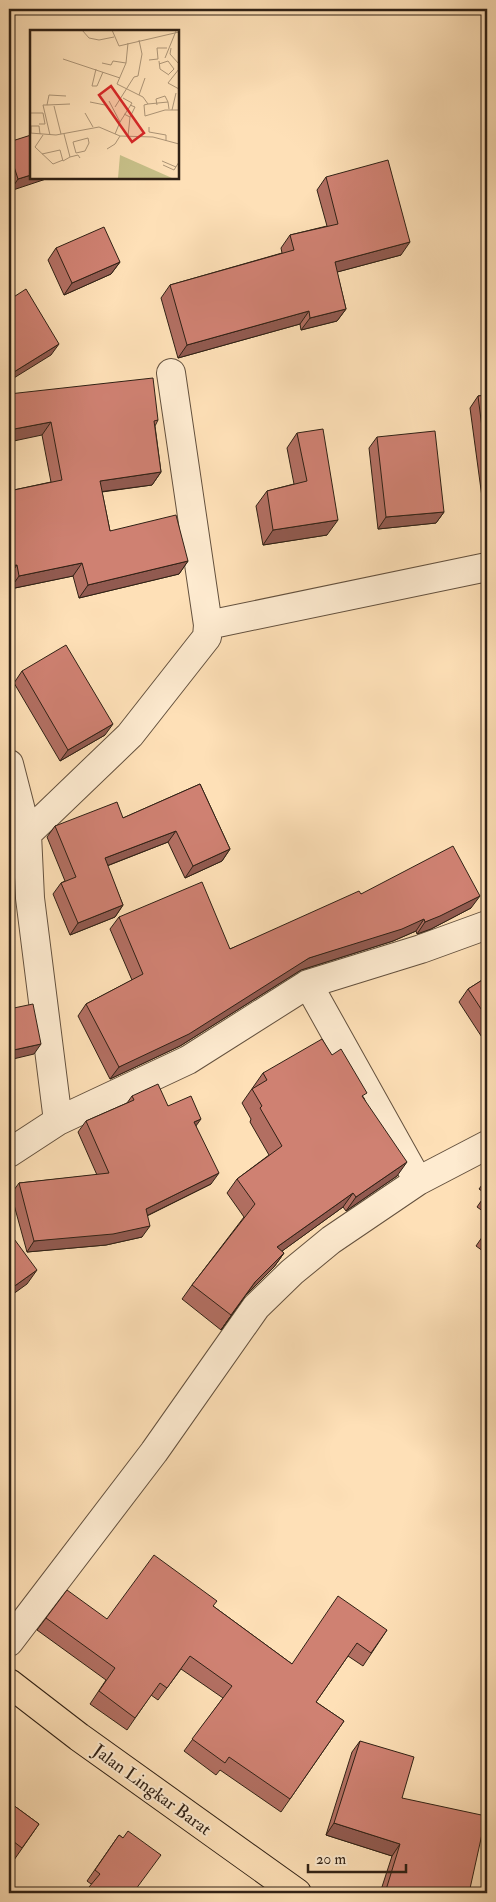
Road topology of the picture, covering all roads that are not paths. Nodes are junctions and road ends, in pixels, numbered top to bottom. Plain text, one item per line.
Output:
1 (171, 373) dead end
2 (487, 567) edge
3 (208, 625) junction
4 (9, 764) edge
5 (27, 834) junction
6 (487, 925) edge
7 (308, 984) junction
8 (58, 1121) junction
9 (487, 1145) edge
10 (9, 1153) edge
11 (418, 1181) junction
12 (9, 1642) edge
13 (9, 1683) edge
14 (297, 1893) edge

1 - 3 street
2 - 3 street
3 - 5 street
4 - 5 street
5 - 8 street
6 - 7 street
7 - 8 street
7 - 11 street
8 - 10 street
9 - 11 street
11 - 12 street
13 - 14 highway, Jalan Lingkar Barat

